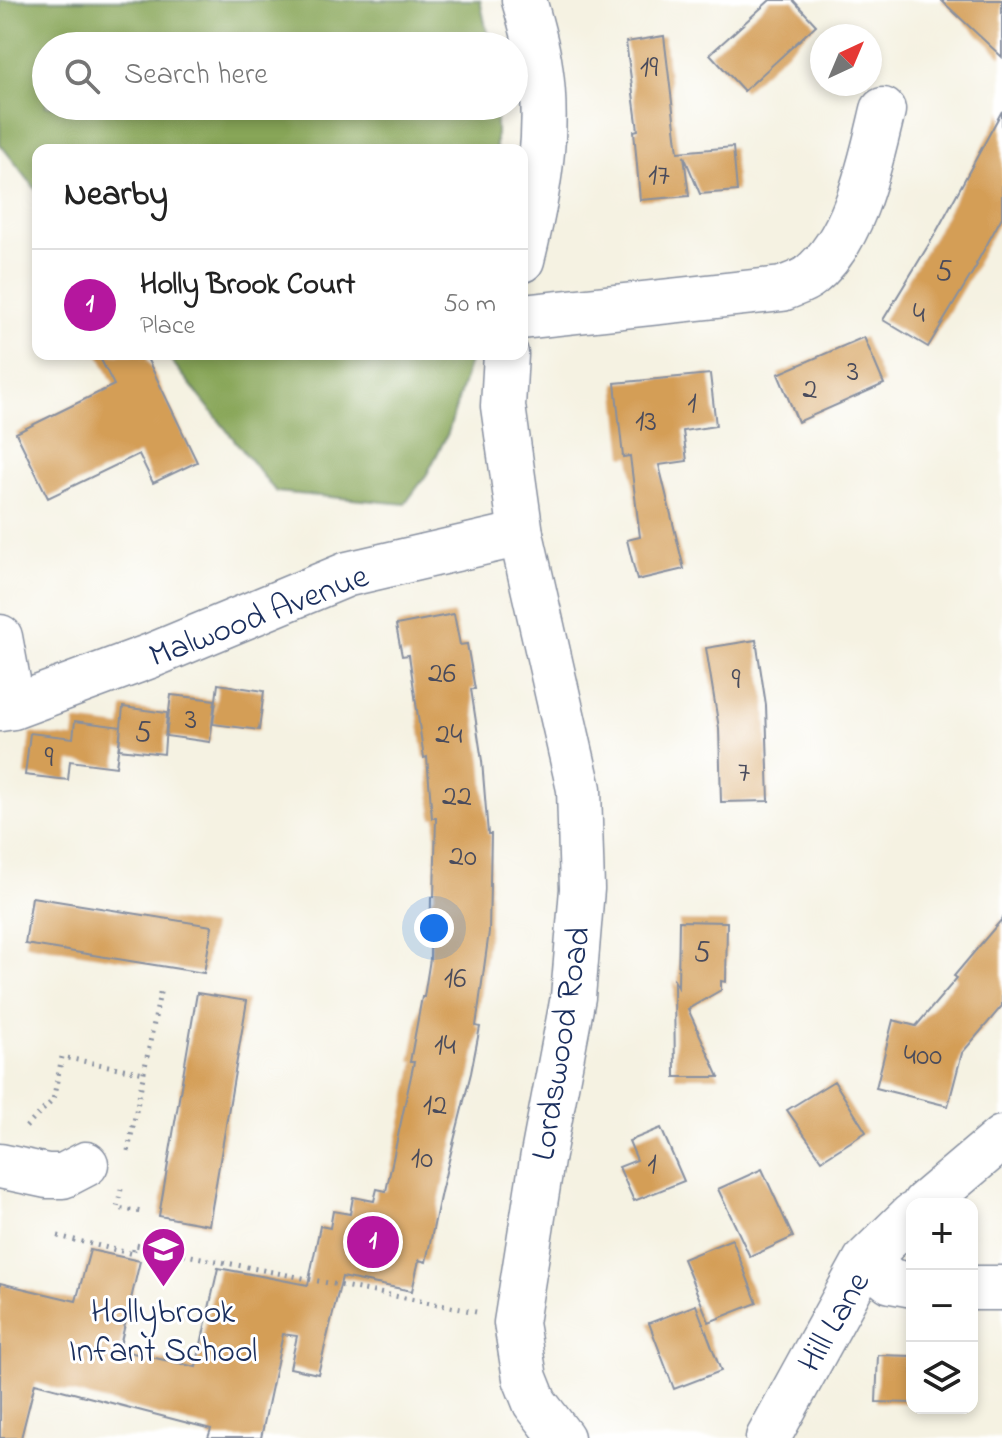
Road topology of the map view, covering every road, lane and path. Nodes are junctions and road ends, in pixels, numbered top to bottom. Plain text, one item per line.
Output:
1 (524, 0) edge
2 (883, 110) dead end
3 (528, 235) edge
4 (528, 316) edge
5 (506, 360) edge
6 (521, 534) junction
7 (0, 637) edge
8 (7, 708) edge
9 (161, 988) dead end
10 (144, 1073) junction
11 (1002, 1138) edge
12 (9, 1151) edge
13 (112, 1168) junction
14 (931, 1198) edge
15 (142, 1212) dead end
16 (906, 1221) edge
17 (58, 1236) dead end
18 (865, 1261) junction
19 (906, 1284) edge
20 (978, 1288) edge
21 (1002, 1288) edge
22 (516, 1323) junction
23 (562, 1438) edge
24 (768, 1438) edge

1 - 3 street
2 - 4 street
5 - 6 street, Lordswood Road
6 - 8 street, Malwood Avenue
6 - 22 street, Lordswood Road
7 - 8 street
9 - 10 path
10 - 12 path
10 - 13 path
11 - 14 street
12 - 13 street
13 - 15 path
16 - 18 street, Hill Lane
17 - 22 path
18 - 19 street
18 - 24 street, Hill Lane
20 - 21 street
22 - 23 street, Lordswood Road

